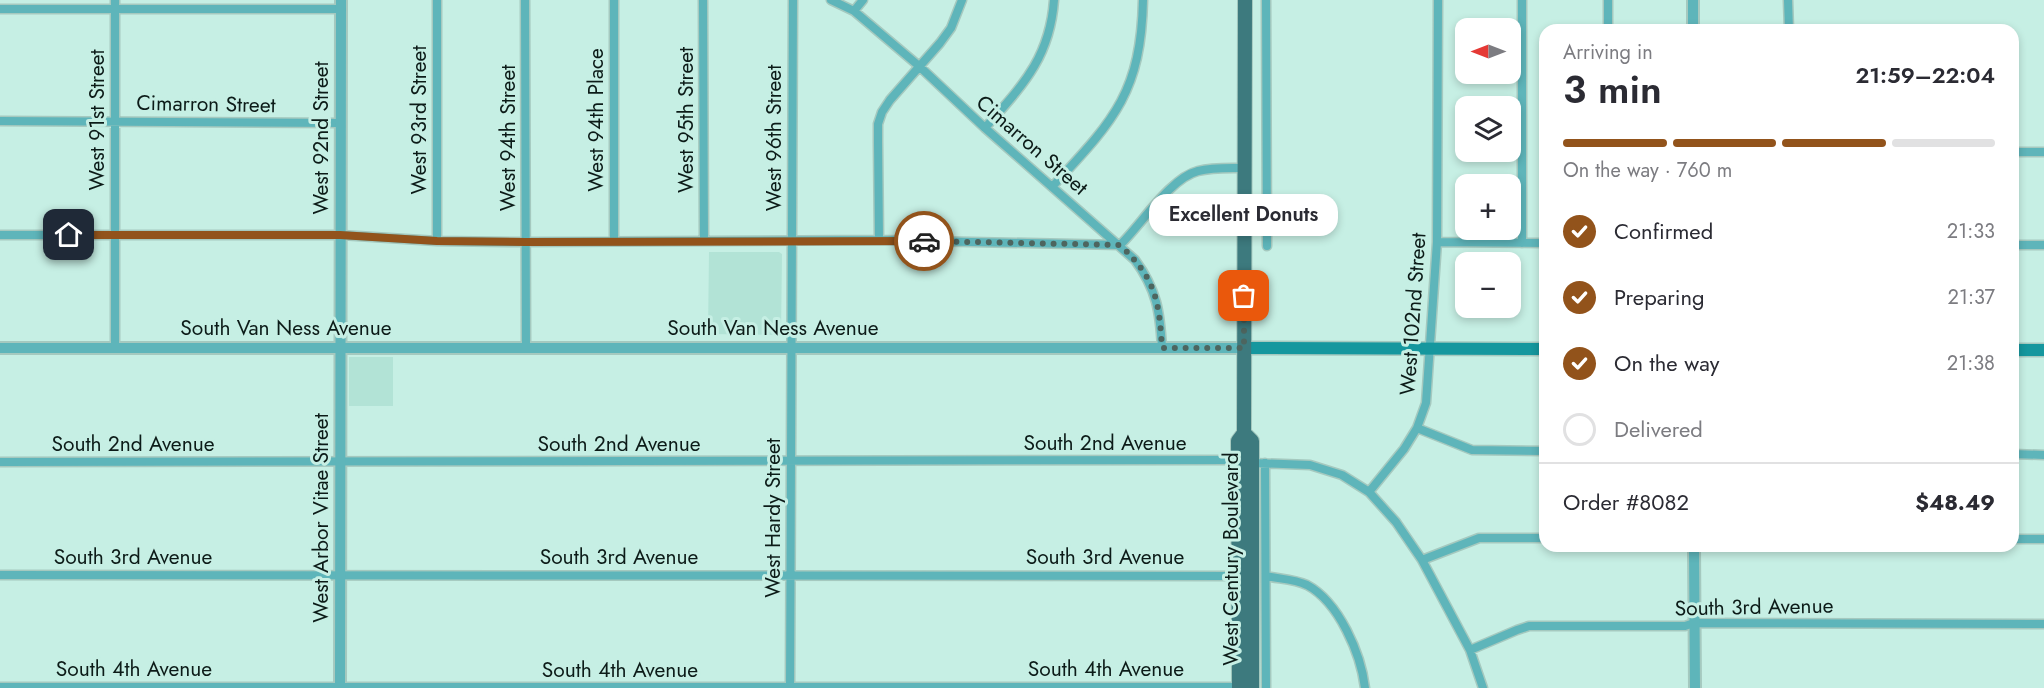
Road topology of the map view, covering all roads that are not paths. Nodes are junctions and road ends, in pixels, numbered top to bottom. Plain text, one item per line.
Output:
1 (437, 0) edge
2 (525, 0) edge
3 (614, 0) edge
4 (703, 0) edge
5 (793, 0) edge
6 (831, 0) edge
7 (863, 0) edge
8 (962, 0) edge
9 (1054, 0) edge
10 (1143, 0) edge
11 (1245, 0) edge
12 (1266, 0) edge
13 (1438, 0) edge
14 (1522, 0) edge
15 (1608, 0) edge
16 (1693, 0) edge
17 (1788, 0) edge
18 (115, 4) edge
19 (341, 4) edge
20 (0, 9) edge
21 (854, 11) junction
22 (1608, 24) edge
23 (1693, 24) edge
24 (1789, 24) edge
25 (919, 66) junction
26 (0, 121) edge
27 (115, 121) junction
28 (340, 123) junction
29 (986, 128) junction
30 (2019, 152) edge
31 (2044, 152) edge
32 (1245, 168) junction
33 (1052, 187) junction
34 (0, 235) edge
35 (115, 235) junction
36 (340, 235) junction
37 (615, 240) junction
38 (791, 240) junction
39 (879, 240) junction
40 (437, 241) junction
41 (704, 241) junction
42 (526, 242) junction
43 (1437, 242) junction
44 (1522, 243) junction
45 (1539, 243) edge
46 (2019, 244) edge
47 (1120, 245) junction
48 (2044, 245) edge
49 (1267, 246) dead end
50 (340, 347) junction
51 (791, 347) junction
52 (0, 348) edge
53 (115, 348) junction
54 (526, 348) junction
55 (1162, 348) junction
56 (1244, 348) junction
57 (1430, 349) junction
58 (1539, 349) edge
59 (2019, 350) edge
60 (2044, 350) edge
61 (1417, 428) junction
62 (1244, 432) junction
63 (1539, 451) edge
64 (2019, 454) edge
65 (2044, 454) edge
66 (1238, 460) junction
67 (0, 462) edge
68 (340, 462) junction
69 (791, 462) junction
70 (1258, 463) junction
71 (1369, 492) junction
72 (1539, 538) edge
73 (2019, 539) edge
74 (2044, 539) edge
75 (1694, 552) edge
76 (1422, 561) junction
77 (0, 575) edge
78 (340, 575) junction
79 (791, 575) junction
80 (1239, 576) junction
81 (1266, 576) junction
82 (1694, 623) junction
83 (2044, 624) edge
84 (1470, 650) junction
85 (0, 687) edge
86 (340, 688) edge
87 (790, 688) edge
88 (1243, 688) edge
89 (1266, 688) edge
90 (1365, 688) edge
91 (1483, 688) edge
92 (1695, 688) edge

1 - 40 street, West 93rd Street
2 - 42 street, West 94th Street
3 - 37 street, West 94th Place
4 - 41 street, West 95th Street
5 - 38 street, West 96th Street
6 - 21 street, Cimarron Street
7 - 21 street
8 - 25 street
9 - 29 street
10 - 33 street
11 - 32 main road, West Century Boulevard
12 - 49 street
13 - 43 street, West 102nd Street
14 - 44 street
15 - 22 street
16 - 23 street
17 - 24 street
18 - 19 street
18 - 20 street
18 - 27 street, West 91st Street
19 - 28 street, West 92nd Street
21 - 25 street, Cimarron Street
25 - 29 street, Cimarron Street
25 - 39 street
26 - 27 street, Cimarron Street
27 - 28 street, Cimarron Street
27 - 35 street, West 91st Street
28 - 36 street, West 92nd Street
29 - 33 street, Cimarron Street
30 - 31 street
32 - 47 street
32 - 56 main road, West Century Boulevard
33 - 47 street, Cimarron Street
34 - 35 street
35 - 36 street
35 - 53 street, West 91st Street
36 - 40 street
36 - 50 street, West 92nd Street
37 - 41 street
37 - 42 street
38 - 39 street
38 - 41 street
38 - 51 street, West 96th Street
39 - 47 street
40 - 42 street
42 - 54 street, West 94th Street
43 - 44 street
43 - 57 street, West 102nd Street
44 - 45 street
46 - 48 street
47 - 55 street, Cimarron Street
50 - 53 street, South Van Ness Avenue
50 - 54 street, South Van Ness Avenue
50 - 68 street, West Arbor Vitae Street
51 - 54 street, South Van Ness Avenue
51 - 55 street, South Van Ness Avenue
51 - 69 street, West Hardy Street
52 - 53 street, South Van Ness Avenue
55 - 56 street, South Van Ness Avenue
56 - 57 main road, South Van Ness Avenue
56 - 62 main road, West Century Boulevard
57 - 58 main road, South Van Ness Avenue
57 - 61 street, West 102nd Street
59 - 60 main road
61 - 63 street
61 - 71 street, West 102nd Street
62 - 66 main road, West Century Boulevard
62 - 70 main road, West Century Boulevard
64 - 65 street
66 - 69 street, South 2nd Avenue
66 - 80 main road, West Century Boulevard
67 - 68 street, South 2nd Avenue
68 - 69 street, South 2nd Avenue
68 - 78 street, West Arbor Vitae Street
69 - 79 street, West Hardy Street
70 - 71 street
70 - 81 street, West Century Boulevard
70 - 88 main road, West Century Boulevard
71 - 76 street
72 - 76 street
73 - 74 street
75 - 82 street
76 - 84 street
77 - 78 street, South 3rd Avenue
78 - 79 street, South 3rd Avenue
78 - 86 street, West Arbor Vitae Street
79 - 80 street, South 3rd Avenue
79 - 87 street, West Hardy Street
80 - 88 main road, West Century Boulevard
81 - 89 street, West Century Boulevard
81 - 90 street
82 - 83 street, South 3rd Avenue
82 - 84 street, South 3rd Avenue
82 - 92 street
84 - 91 street
85 - 86 street, South 4th Avenue
86 - 87 street, South 4th Avenue
87 - 88 street, South 4th Avenue

